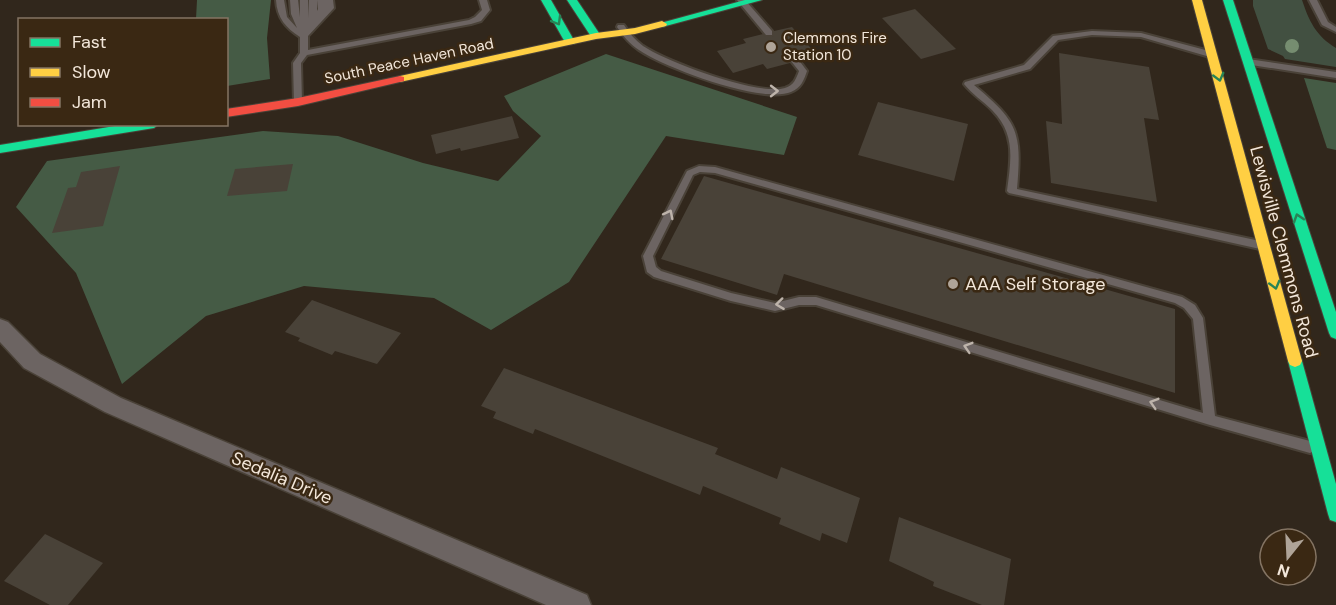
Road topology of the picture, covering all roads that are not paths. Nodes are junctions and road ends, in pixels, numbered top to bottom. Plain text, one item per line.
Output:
1 (280, 0) edge
2 (294, 0) edge
3 (304, 0) edge
4 (313, 0) edge
5 (321, 0) edge
6 (329, 0) edge
7 (483, 0) edge
8 (546, 0) edge
9 (572, 0) edge
10 (713, 0) edge
11 (1197, 0) edge
12 (1228, 0) edge
13 (1313, 0) edge
14 (748, 1) edge
15 (623, 29) junction
16 (1336, 30) edge
17 (304, 33) junction
18 (769, 33) dead end
19 (596, 36) junction
20 (570, 42) junction
21 (304, 53) junction
22 (1213, 55) junction
23 (795, 61) dead end
24 (1248, 62) junction
25 (1336, 75) edge
26 (298, 102) junction
27 (228, 113) edge
28 (142, 126) edge
29 (0, 150) edge
30 (1264, 246) junction
31 (0, 328) edge
32 (1336, 333) edge
33 (1210, 420) junction
34 (1319, 450) junction
35 (1336, 514) edge
36 (577, 605) edge

1 - 17 lane
2 - 17 lane
3 - 17 lane
4 - 17 lane
5 - 17 lane
6 - 17 lane
7 - 21 lane
8 -> 20 main road
9 - 19 main road
10 - 15 main road, South Peace Haven Road
11 - 22 main road, Lewisville Clemmons Road
12 - 24 main road, Lewisville Clemmons Road
13 - 16 lane
14 - 15 main road, South Peace Haven Road
14 - 18 lane
15 - 19 main road, South Peace Haven Road
15 -> 23 lane
17 - 21 lane
19 - 20 main road, South Peace Haven Road
20 - 26 main road, South Peace Haven Road
21 - 26 lane
22 -> 30 main road, Lewisville Clemmons Road
22 - 30 lane
24 - 25 lane
32 -> 24 main road, Lewisville Clemmons Road
26 - 27 main road, South Peace Haven Road
28 - 29 main road
30 -> 34 main road, Lewisville Clemmons Road
31 - 36 street, Sedalia Drive
33 -> 33 lane
33 - 34 lane
34 - 35 main road, Lewisville Clemmons Road

